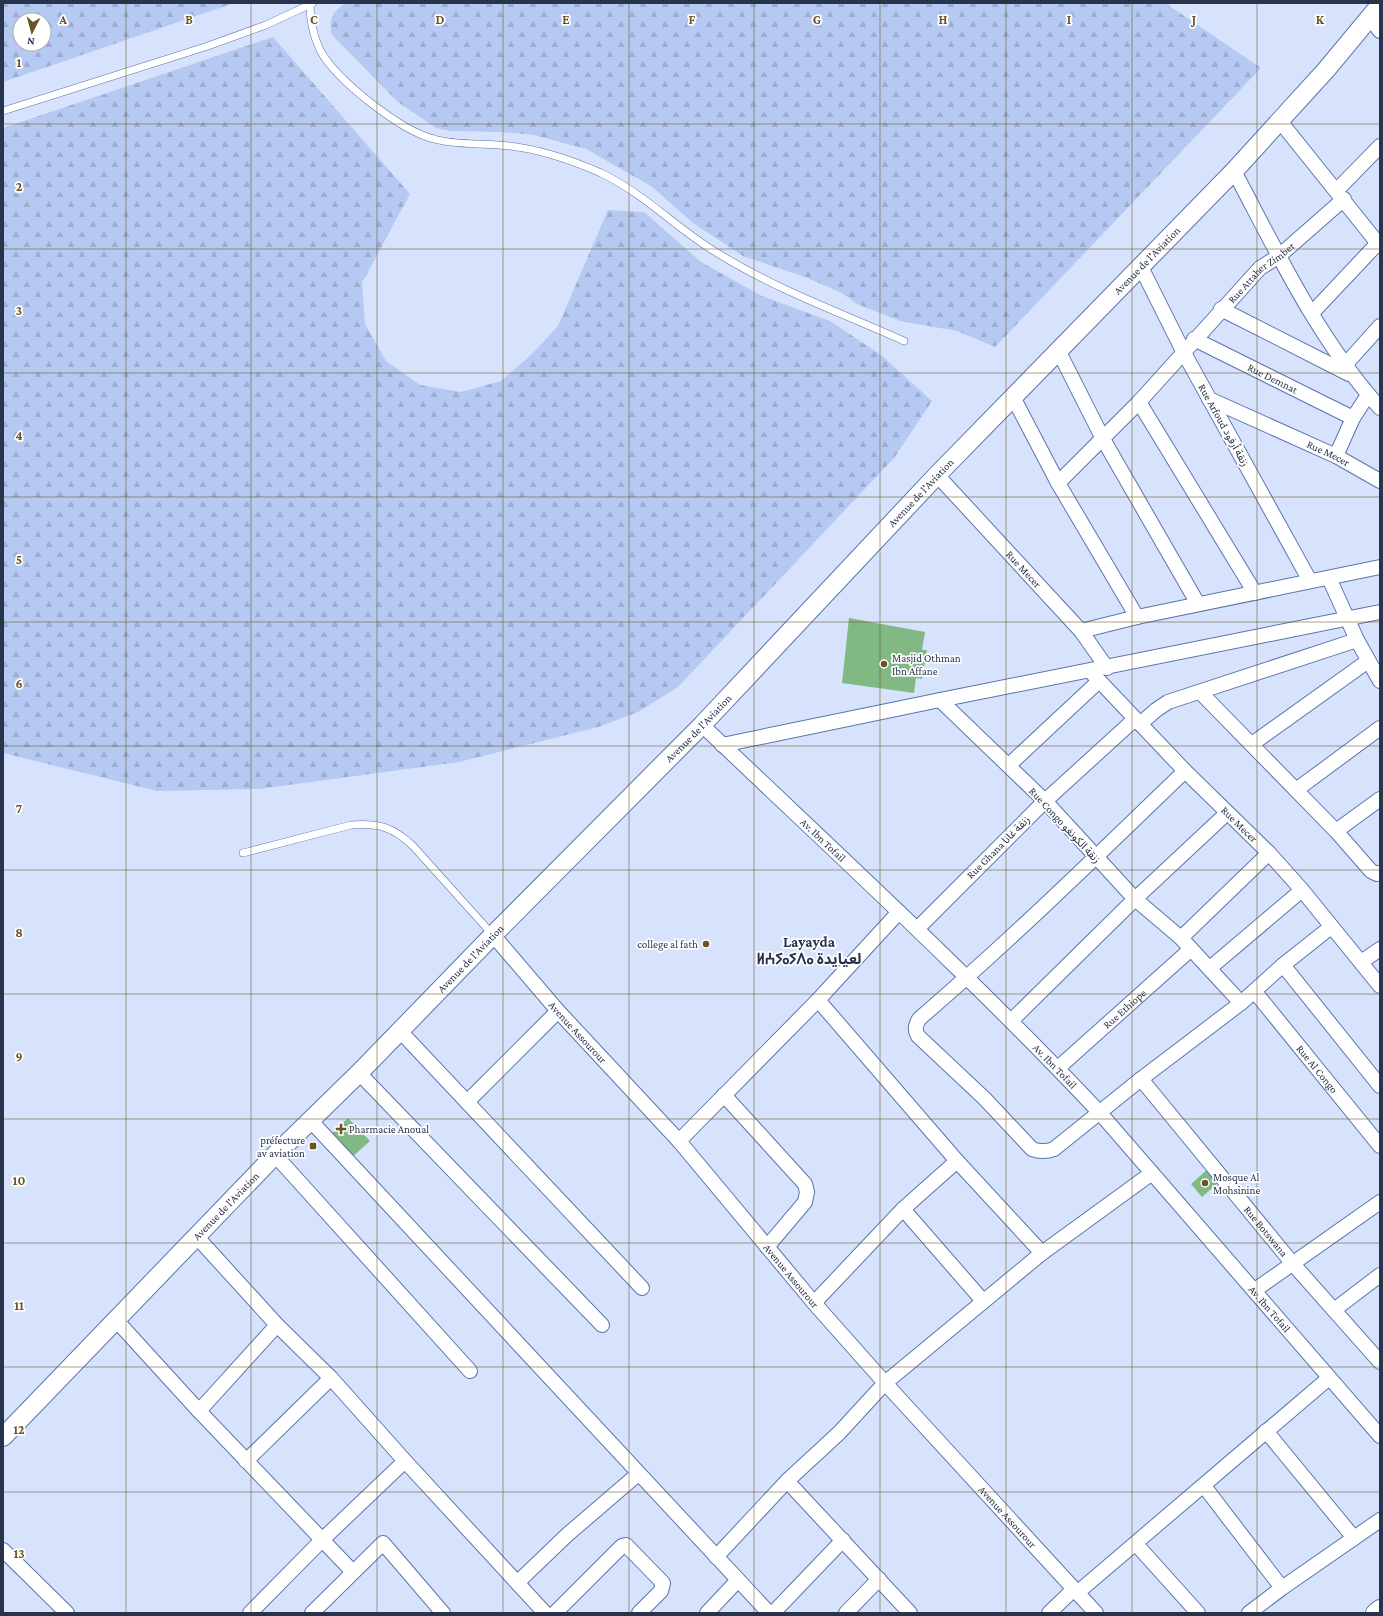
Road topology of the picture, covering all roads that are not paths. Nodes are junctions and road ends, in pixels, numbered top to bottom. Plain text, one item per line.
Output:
1 (311, 4) edge
2 (1377, 18) edge
3 (3, 111) edge
4 (1280, 120) junction
5 (1380, 146) edge
6 (1234, 171) junction
7 (1341, 194) junction
8 (1378, 239) edge
9 (1279, 256) junction
10 (1141, 267) junction
11 (1221, 309) junction
12 (1312, 313) junction
13 (1380, 326) edge
14 (1194, 339) junction
15 (904, 341) dead end
16 (1058, 350) junction
17 (1184, 353) junction
18 (1348, 370) junction
19 (1368, 395) junction
20 (1013, 397) junction
21 (1209, 399) junction
22 (1139, 402) junction
23 (1380, 408) edge
24 (1352, 418) junction
25 (1103, 439) junction
26 (1336, 456) junction
27 (937, 475) junction
28 (1380, 481) edge
29 (1058, 483) junction
30 (1380, 567) edge
31 (1329, 578) junction
32 (1310, 582) junction
33 (1255, 593) junction
34 (1198, 604) junction
35 (1380, 612) edge
36 (1137, 617) junction
37 (1348, 619) junction
38 (1081, 632) junction
39 (1357, 640) junction
40 (1368, 661) junction
41 (1107, 668) junction
42 (1095, 676) junction
43 (1380, 681) edge
44 (1200, 692) junction
45 (940, 700) junction
46 (1137, 721) junction
47 (702, 725) junction
48 (1380, 728) edge
49 (1252, 744) junction
50 (722, 745) junction
51 (1009, 765) junction
52 (1185, 771) junction
53 (1296, 790) junction
54 (1380, 799) edge
55 (1045, 801) junction
56 (1227, 813) junction
57 (1336, 831) junction
58 (243, 853) dead end
59 (1269, 853) junction
60 (1096, 858) junction
61 (1380, 873) edge
62 (1302, 890) junction
63 (1135, 898) junction
64 (899, 912) junction
65 (1331, 927) junction
66 (917, 929) junction
67 (492, 935) junction
68 (1181, 938) junction
69 (1191, 949) junction
70 (1380, 949) edge
71 (1361, 962) junction
72 (1283, 966) junction
73 (1210, 968) junction
74 (967, 978) junction
75 (1380, 986) edge
76 (1255, 992) junction
77 (818, 1000) junction
78 (1241, 1003) junction
79 (558, 1012) junction
80 (1011, 1021) junction
81 (400, 1031) junction
82 (1058, 1068) junction
83 (359, 1073) junction
84 (1141, 1079) junction
85 (1380, 1086) edge
86 (724, 1095) junction
87 (467, 1102) junction
88 (1100, 1113) junction
89 (310, 1120) junction
90 (679, 1141) junction
91 (1380, 1146) edge
92 (275, 1155) junction
93 (958, 1161) junction
94 (1152, 1173) junction
95 (1380, 1202) edge
96 (903, 1209) junction
97 (196, 1236) junction
98 (767, 1247) junction
99 (1042, 1253) junction
100 (1293, 1264) junction
101 (1380, 1275) edge
102 (642, 1288) dead end
103 (1255, 1290) junction
104 (983, 1301) junction
105 (814, 1302) junction
106 (1334, 1310) junction
107 (116, 1320) junction
108 (277, 1325) junction
109 (602, 1325) dead end
110 (1380, 1362) edge
111 (470, 1371) dead end
112 (331, 1378) junction
113 (1329, 1378) junction
114 (885, 1383) junction
115 (199, 1411) junction
116 (1266, 1431) junction
117 (1380, 1436) edge
118 (3, 1437) edge
119 (246, 1461) junction
120 (405, 1461) junction
121 (638, 1474) junction
122 (787, 1481) junction
123 (1204, 1486) junction
124 (1380, 1520) edge
125 (1354, 1538) junction
126 (322, 1540) junction
127 (843, 1540) junction
128 (1136, 1544) junction
129 (3, 1550) edge
130 (716, 1557) junction
131 (352, 1572) junction
132 (879, 1579) junction
133 (738, 1580) junction
134 (518, 1582) junction
135 (1282, 1588) junction
136 (1076, 1591) junction
137 (1380, 1609) edge
138 (440, 1612) edge
139 (67, 1613) edge
140 (250, 1613) edge
141 (312, 1613) edge
142 (545, 1613) edge
143 (555, 1613) edge
144 (639, 1613) edge
145 (708, 1613) edge
146 (769, 1613) edge
147 (773, 1613) edge
148 (846, 1613) edge
149 (910, 1613) edge
150 (1048, 1613) edge
151 (1096, 1613) edge
152 (1198, 1613) edge
153 (1249, 1613) edge
154 (1375, 1613) edge

1 - 3 lane
1 - 15 lane
2 - 4 street, Avenue de l'Aviation
4 - 6 street, Avenue de l'Aviation
4 - 7 street
5 - 7 street, Rue Attaher Zimber
6 - 9 street
6 - 10 street, Avenue de l'Aviation
7 - 8 street
7 - 9 street, Rue Attaher Zimber
8 - 12 street
9 - 11 street, Rue Attaher Zimber
9 - 12 street
10 - 16 street, Avenue de l'Aviation
10 - 17 street, Rue Arfoud زنقة أرفود
11 - 14 street, Rue Attaher Zimber
11 - 18 street
12 - 18 street
13 - 18 street
14 - 17 street, Rue Attaher Zimber
14 - 24 street, Rue Demnat
16 - 20 street, Avenue de l'Aviation
16 - 25 street
17 - 21 street, Rue Arfoud زنقة أرفود
17 - 22 street, Rue Attaher Zimber
18 - 19 street
19 - 23 street
19 - 24 street
20 - 27 street, Avenue de l'Aviation
20 - 29 street
21 - 26 street, Rue Mecer
21 - 32 street, Rue Arfoud زنقة أرفود
22 - 25 street, Rue Attaher Zimber
22 - 33 street
24 - 26 street
25 - 29 street, Rue Attaher Zimber
25 - 34 street
26 - 28 street, Rue Mecer
27 - 38 street, Rue Mecer
27 - 47 street, Avenue de l'Aviation
29 - 36 street
30 - 31 street
31 - 32 street
31 - 37 street
32 - 33 street
33 - 34 street
34 - 36 street
35 - 37 street
36 - 38 street
37 - 39 street
37 - 41 street
38 - 41 street, Rue Mecer
39 - 40 street
39 - 44 street, Rue Ghana زنقة غانا
40 - 43 street
40 - 49 street
41 - 42 street
42 - 45 street
42 - 46 street, Rue Mecer
42 - 51 street
44 - 46 street, Rue Ghana زنقة غانا
44 - 49 street
45 - 50 street
45 - 51 street, Rue Congo زنقة الكونغو
46 - 52 street, Rue Mecer
46 - 55 street, Rue Ghana زنقة غانا
47 - 50 street, Av. Ibn Tofail
47 - 67 street, Avenue de l'Aviation
48 - 53 street
49 - 53 street
50 - 64 street, Av. Ibn Tofail
51 - 55 street, Rue Congo زنقة الكونغو
52 - 56 street, Rue Mecer
52 - 60 street
53 - 57 street
54 - 57 street
55 - 60 street, Rue Congo زنقة الكونغو
55 - 66 street, Rue Ghana زنقة غانا
56 - 59 street, Rue Mecer
56 - 63 street
57 - 61 street
58 - 67 lane
59 - 62 street, Rue Mecer
59 - 68 street
60 - 63 street, Rue Congo زنقة الكونغو
60 - 74 street
62 - 65 street, Rue Mecer
62 - 73 street
63 - 68 street, Rue Congo زنقة الكونغو
63 - 80 street
64 - 66 street, Av. Ibn Tofail
64 - 77 street
65 - 71 street, Rue Mecer
65 - 72 street
66 - 74 street, Av. Ibn Tofail
67 - 79 street, Avenue Assourour
67 - 81 street, Avenue de l'Aviation
68 - 69 street, Rue Congo زنقة الكونغو
69 - 73 street, Rue Congo زنقة الكونغو
69 - 82 street, Rue Ethiope
70 - 71 street
71 - 75 street, Rue Mecer
72 - 76 street
72 - 85 street
73 - 78 street, Rue Congo زنقة الكونغو
74 - 80 street, Av. Ibn Tofail
74 - 88 street
76 - 78 street
76 - 91 street, Rue Al Congo
77 - 86 street
77 - 93 street
78 - 84 street
79 - 87 street
79 - 90 street, Avenue Assourour
80 - 82 street, Av. Ibn Tofail
81 - 83 street, Avenue de l'Aviation
81 - 87 street
82 - 88 street, Av. Ibn Tofail
83 - 89 street, Avenue de l'Aviation
83 - 109 street
84 - 88 street
84 - 100 street, Rue Botswana
86 - 90 street
86 - 98 street
87 - 102 street
88 - 94 street, Av. Ibn Tofail
89 - 92 street, Avenue de l'Aviation
89 - 121 street
90 - 98 street, Avenue Assourour
92 - 97 street, Avenue de l'Aviation
92 - 111 street
93 - 96 street
93 - 99 street
94 - 99 street
94 - 103 street, Av. Ibn Tofail
95 - 100 street
96 - 104 street
96 - 105 street
97 - 107 street, Avenue de l'Aviation
97 - 108 street
98 - 105 street, Avenue Assourour
99 - 104 street
100 - 103 street
100 - 106 street, Rue Botswana
101 - 106 street
103 - 113 street, Av. Ibn Tofail
104 - 114 street
105 - 114 street, Avenue Assourour
106 - 110 street, Rue Botswana
107 - 115 street
107 - 118 street, Avenue de l'Aviation
108 - 112 street
108 - 115 street
112 - 119 street
112 - 120 street
113 - 116 street
113 - 117 street, Av. Ibn Tofail
114 - 122 street
114 - 136 street, Avenue Assourour
115 - 119 street
116 - 123 street
116 - 125 street
119 - 126 street
120 - 126 street
120 - 134 street
121 - 130 street
121 - 134 street
122 - 127 street
122 - 130 street
123 - 128 street
123 - 135 street
124 - 125 street
125 - 135 street
126 - 131 street
126 - 140 street
127 - 132 street
127 - 147 street
128 - 136 street
128 - 152 street
129 - 139 street
130 - 133 street
131 - 138 street
131 - 141 street
132 - 148 street
132 - 149 street
133 - 145 street
133 - 146 street
134 - 142 street
135 - 153 street
136 - 150 street
136 - 151 street, Avenue Assourour
137 - 154 street
143 - 144 street

